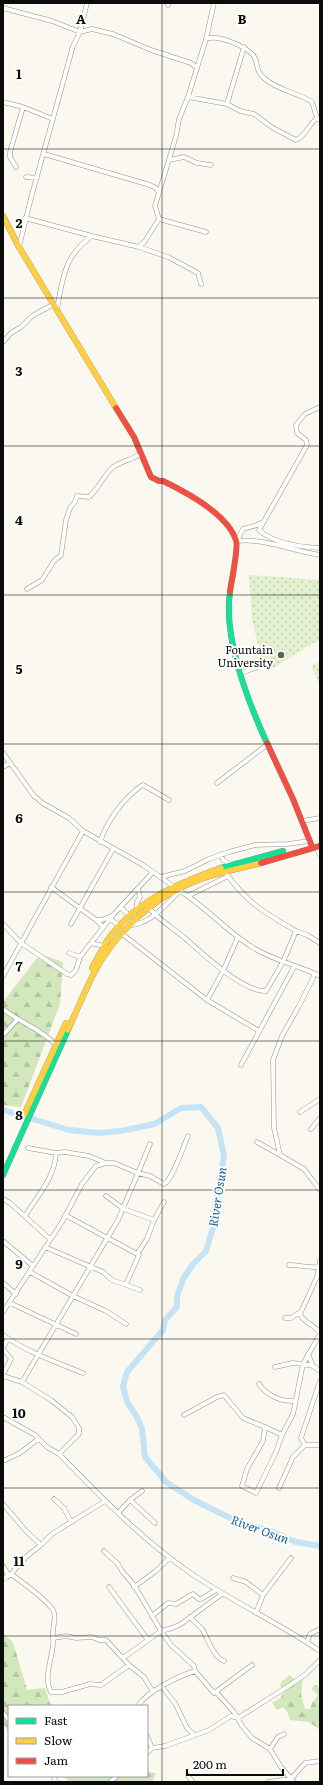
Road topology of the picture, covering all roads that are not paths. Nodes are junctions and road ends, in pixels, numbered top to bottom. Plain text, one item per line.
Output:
1 (87, 3) edge
2 (214, 3) edge
3 (3, 8) edge
4 (82, 24) junction
5 (87, 29) junction
6 (80, 32) junction
7 (206, 39) junction
8 (244, 47) junction
9 (200, 60) junction
10 (191, 63) junction
11 (197, 68) junction
12 (188, 97) junction
13 (3, 102) edge
14 (227, 104) junction
15 (23, 107) junction
16 (53, 119) junction
17 (319, 119) edge
18 (44, 154) junction
19 (169, 160) junction
20 (211, 165) dead end
21 (16, 167) dead end
22 (26, 177) dead end
23 (37, 178) junction
24 (163, 179) junction
25 (150, 185) junction
26 (159, 193) junction
27 (3, 216) edge
28 (25, 218) junction
29 (159, 219) junction
30 (206, 232) dead end
31 (22, 236) junction
32 (92, 236) junction
33 (14, 237) junction
34 (18, 247) junction
35 (139, 247) junction
36 (201, 284) dead end
37 (56, 306) junction
38 (3, 342) edge
39 (320, 407) edge
40 (141, 454) junction
41 (264, 521) junction
42 (237, 541) junction
43 (320, 548) edge
44 (320, 555) edge
45 (28, 589) dead end
46 (263, 665) dead end
47 (241, 672) junction
48 (268, 744) junction
49 (3, 753) edge
50 (10, 763) junction
51 (3, 767) edge
52 (218, 783) dead end
53 (169, 800) dead end
54 (320, 818) edge
55 (302, 821) junction
56 (83, 831) junction
57 (320, 841) edge
58 (100, 842) junction
59 (314, 844) edge
60 (113, 849) junction
61 (221, 854) junction
62 (320, 855) edge
63 (231, 865) junction
64 (153, 872) junction
65 (227, 875) junction
66 (162, 877) junction
67 (51, 887) junction
68 (138, 888) junction
69 (177, 888) junction
70 (188, 896) junction
71 (140, 897) junction
72 (147, 906) junction
73 (120, 907) junction
74 (80, 908) junction
75 (136, 911) junction
76 (154, 914) junction
77 (130, 916) junction
78 (112, 917) junction
79 (96, 920) junction
80 (3, 924) edge
81 (71, 924) dead end
82 (128, 925) junction
83 (120, 926) junction
84 (103, 927) junction
85 (296, 931) junction
86 (121, 933) junction
87 (238, 937) junction
88 (21, 943) junction
89 (91, 943) junction
90 (320, 943) edge
91 (104, 946) junction
92 (69, 953) dead end
93 (80, 957) junction
94 (283, 962) junction
95 (294, 967) junction
96 (223, 971) junction
97 (314, 973) junction
98 (3, 976) edge
99 (320, 976) edge
100 (207, 1000) junction
101 (3, 1009) edge
102 (17, 1020) junction
103 (259, 1031) junction
104 (3, 1035) edge
105 (55, 1044) junction
106 (241, 1065) dead end
107 (37, 1091) junction
108 (320, 1099) edge
109 (300, 1112) dead end
110 (320, 1118) edge
111 (311, 1130) dead end
112 (19, 1133) junction
113 (188, 1136) dead end
114 (257, 1142) dead end
115 (150, 1144) dead end
116 (28, 1148) dead end
117 (56, 1153) junction
118 (280, 1155) junction
119 (106, 1163) junction
120 (3, 1164) edge
121 (138, 1173) junction
122 (3, 1174) edge
123 (320, 1190) edge
124 (106, 1196) dead end
125 (3, 1199) edge
126 (164, 1202) dead end
127 (124, 1209) junction
128 (65, 1215) junction
129 (25, 1216) junction
130 (154, 1220) junction
131 (107, 1238) junction
132 (50, 1239) junction
133 (3, 1241) edge
134 (45, 1247) junction
135 (136, 1254) junction
136 (320, 1261) edge
137 (289, 1265) dead end
138 (33, 1266) junction
139 (90, 1267) junction
140 (319, 1267) edge
141 (30, 1272) junction
142 (3, 1283) edge
143 (126, 1284) junction
144 (140, 1290) dead end
145 (16, 1294) junction
146 (73, 1296) junction
147 (10, 1303) junction
148 (3, 1312) edge
149 (300, 1312) junction
150 (285, 1318) dead end
151 (56, 1324) junction
152 (126, 1324) dead end
153 (76, 1334) dead end
154 (3, 1336) edge
155 (8, 1339) junction
156 (3, 1348) edge
157 (38, 1354) junction
158 (308, 1354) junction
159 (303, 1364) junction
160 (313, 1366) junction
161 (275, 1367) dead end
162 (320, 1371) edge
163 (83, 1373) dead end
164 (3, 1375) edge
165 (320, 1381) edge
166 (24, 1383) junction
167 (259, 1384) dead end
168 (295, 1401) junction
169 (184, 1415) dead end
170 (5, 1418) edge
171 (3, 1423) edge
172 (265, 1427) junction
173 (282, 1435) junction
174 (38, 1439) junction
175 (305, 1444) junction
176 (320, 1445) edge
177 (59, 1454) junction
178 (3, 1462) edge
179 (279, 1488) dead end
180 (142, 1491) dead end
181 (54, 1499) dead end
182 (130, 1500) junction
183 (105, 1501) junction
184 (3, 1504) edge
185 (118, 1513) junction
186 (71, 1522) junction
187 (155, 1523) dead end
188 (41, 1545) junction
189 (104, 1551) dead end
190 (169, 1558) junction
191 (291, 1558) dead end
192 (3, 1566) edge
193 (10, 1575) junction
194 (233, 1578) dead end
195 (3, 1579) edge
196 (109, 1587) dead end
197 (134, 1587) junction
198 (216, 1590) junction
199 (222, 1594) junction
200 (263, 1595) junction
201 (256, 1613) junction
202 (152, 1616) junction
203 (190, 1617) junction
204 (320, 1629) edge
205 (161, 1631) junction
206 (54, 1638) junction
207 (148, 1640) junction
208 (307, 1642) junction
209 (320, 1651) edge
210 (123, 1658) junction
211 (320, 1660) edge
212 (224, 1661) dead end
213 (129, 1665) junction
214 (252, 1665) dead end
215 (195, 1671) junction
216 (162, 1687) junction
217 (153, 1692) junction
218 (214, 1693) junction
219 (139, 1705) edge
220 (238, 1718) junction
221 (193, 1734) junction
222 (284, 1734) dead end
223 (148, 1738) edge
224 (152, 1748) junction
225 (270, 1749) junction
226 (148, 1752) edge
227 (320, 1761) edge
228 (188, 1776) dead end
229 (293, 1781) edge
230 (193, 1782) edge
231 (268, 1782) edge

1 - 4 street
2 - 7 street
3 - 6 street
4 - 5 street
4 - 6 street
5 - 6 street
5 - 10 street
6 - 16 street
7 - 8 street
7 - 9 street
8 - 14 street
8 - 17 street
9 - 10 street
9 - 11 street
10 - 11 street
11 - 12 street
12 - 14 street
12 - 19 street
13 - 15 street
14 - 17 street
15 - 16 street
15 - 21 street
16 - 18 street
18 - 23 street
18 - 25 street
19 - 20 street
19 - 24 street
22 - 23 street
23 - 28 street
24 - 25 street
24 - 26 street
25 - 26 street
26 - 29 street
27 - 33 main road
28 - 31 street
28 - 32 street
29 - 30 street
29 - 35 street
31 - 33 street
31 - 34 street
32 - 35 street
32 - 37 street
33 - 34 main road
34 - 37 main road
35 - 36 street
37 - 38 street
37 - 40 main road
39 - 41 street
40 - 42 main road
40 - 45 street
41 - 42 street
41 - 43 street
42 - 44 street
42 - 47 main road
46 - 47 street
47 - 48 main road
48 - 52 street
48 - 55 main road
49 - 50 street
50 - 51 street
50 - 56 street
53 - 58 street
54 - 55 street
55 - 59 main road
56 - 58 street
56 - 67 street
57 - 59 main road
58 - 60 street
59 - 61 street
59 - 62 street
59 - 63 main road
59 - 65 main road
60 - 64 street
60 - 74 street
61 - 63 street
61 - 66 street
63 - 69 main road
64 - 66 street
64 - 68 street
65 - 69 main road
65 - 70 street
65 - 85 street
66 - 69 street
67 - 74 street
67 - 88 street
68 - 71 street
68 - 73 street
69 - 70 street
69 - 72 main road
69 - 76 street
70 - 87 street
71 - 72 street
71 - 75 street
72 - 75 main road
72 - 76 street
72 - 82 main road
73 - 77 street
73 - 78 street
74 - 79 street
74 - 81 street
75 - 77 main road
76 - 82 street
76 - 96 street
77 - 83 main road
78 - 79 street
78 - 83 street
78 - 84 street
79 - 84 street
80 - 88 street
82 - 86 main road
83 - 91 main road
84 - 89 street
85 - 90 street
85 - 94 street
86 - 100 street
86 - 107 main road
87 - 94 street
87 - 96 street
88 - 93 street
88 - 98 street
89 - 91 street
89 - 93 street
91 - 105 main road
92 - 93 street
94 - 95 street
94 - 96 street
95 - 97 street
95 - 103 street
96 - 100 street
97 - 99 street
97 - 118 street
100 - 103 street
101 - 102 street
102 - 104 street
102 - 105 street
103 - 106 street
105 - 107 main road
107 - 112 main road
108 - 109 street
110 - 111 street
112 - 120 main road
112 - 122 main road
113 - 121 street
114 - 118 street
115 - 121 street
116 - 117 street
117 - 119 street
117 - 129 street
118 - 123 street
119 - 121 street
119 - 128 street
121 - 127 street
124 - 127 street
125 - 129 street
126 - 130 street
127 - 130 street
127 - 131 street
128 - 131 street
128 - 132 street
129 - 132 street
130 - 135 street
131 - 135 street
131 - 139 street
132 - 134 street
133 - 138 street
134 - 138 street
134 - 139 street
135 - 143 street
136 - 140 street
137 - 140 street
138 - 141 street
139 - 143 street
139 - 146 street
140 - 149 street
141 - 145 street
141 - 146 street
142 - 145 street
143 - 144 street
145 - 147 street
146 - 151 street
146 - 152 street
147 - 148 street
147 - 151 street
149 - 150 street
149 - 158 street
151 - 153 street
151 - 157 street
154 - 155 street
155 - 156 street
155 - 157 street
156 - 164 street
157 - 163 street
157 - 166 street
158 - 159 street
158 - 160 street
159 - 160 street
159 - 161 street
159 - 168 street
160 - 162 street
164 - 166 street
165 - 175 street
166 - 177 street
167 - 168 street
168 - 173 street
169 - 172 street
170 - 171 street
170 - 174 street
172 - 173 street
172 - 173 street
174 - 177 street
174 - 178 street
175 - 176 street
175 - 179 street
177 - 183 street
180 - 182 street
181 - 186 street
182 - 185 street
182 - 187 street
183 - 185 street
183 - 186 street
184 - 188 street
185 - 190 street
186 - 188 street
188 - 193 street
189 - 197 street
190 - 197 street
190 - 198 street
191 - 200 street
192 - 193 street
193 - 195 street
193 - 206 street
194 - 200 street
196 - 207 street
197 - 202 street
198 - 199 street
198 - 202 street
199 - 201 street
199 - 203 street
200 - 201 street
201 - 208 street
202 - 205 street
203 - 205 street
203 - 212 street
204 - 208 street
205 - 207 street
205 - 215 street
206 - 210 street
206 - 213 street
207 - 210 street
208 - 209 street
210 - 213 street
211 - 220 street
213 - 217 street
214 - 218 street
215 - 216 street
215 - 218 street
216 - 217 street
216 - 221 street
217 - 219 street
218 - 220 street
220 - 221 street
220 - 225 street
221 - 224 street
222 - 225 street
223 - 224 street
224 - 226 street
225 - 229 street
227 - 229 street
228 - 230 street
229 - 231 street

